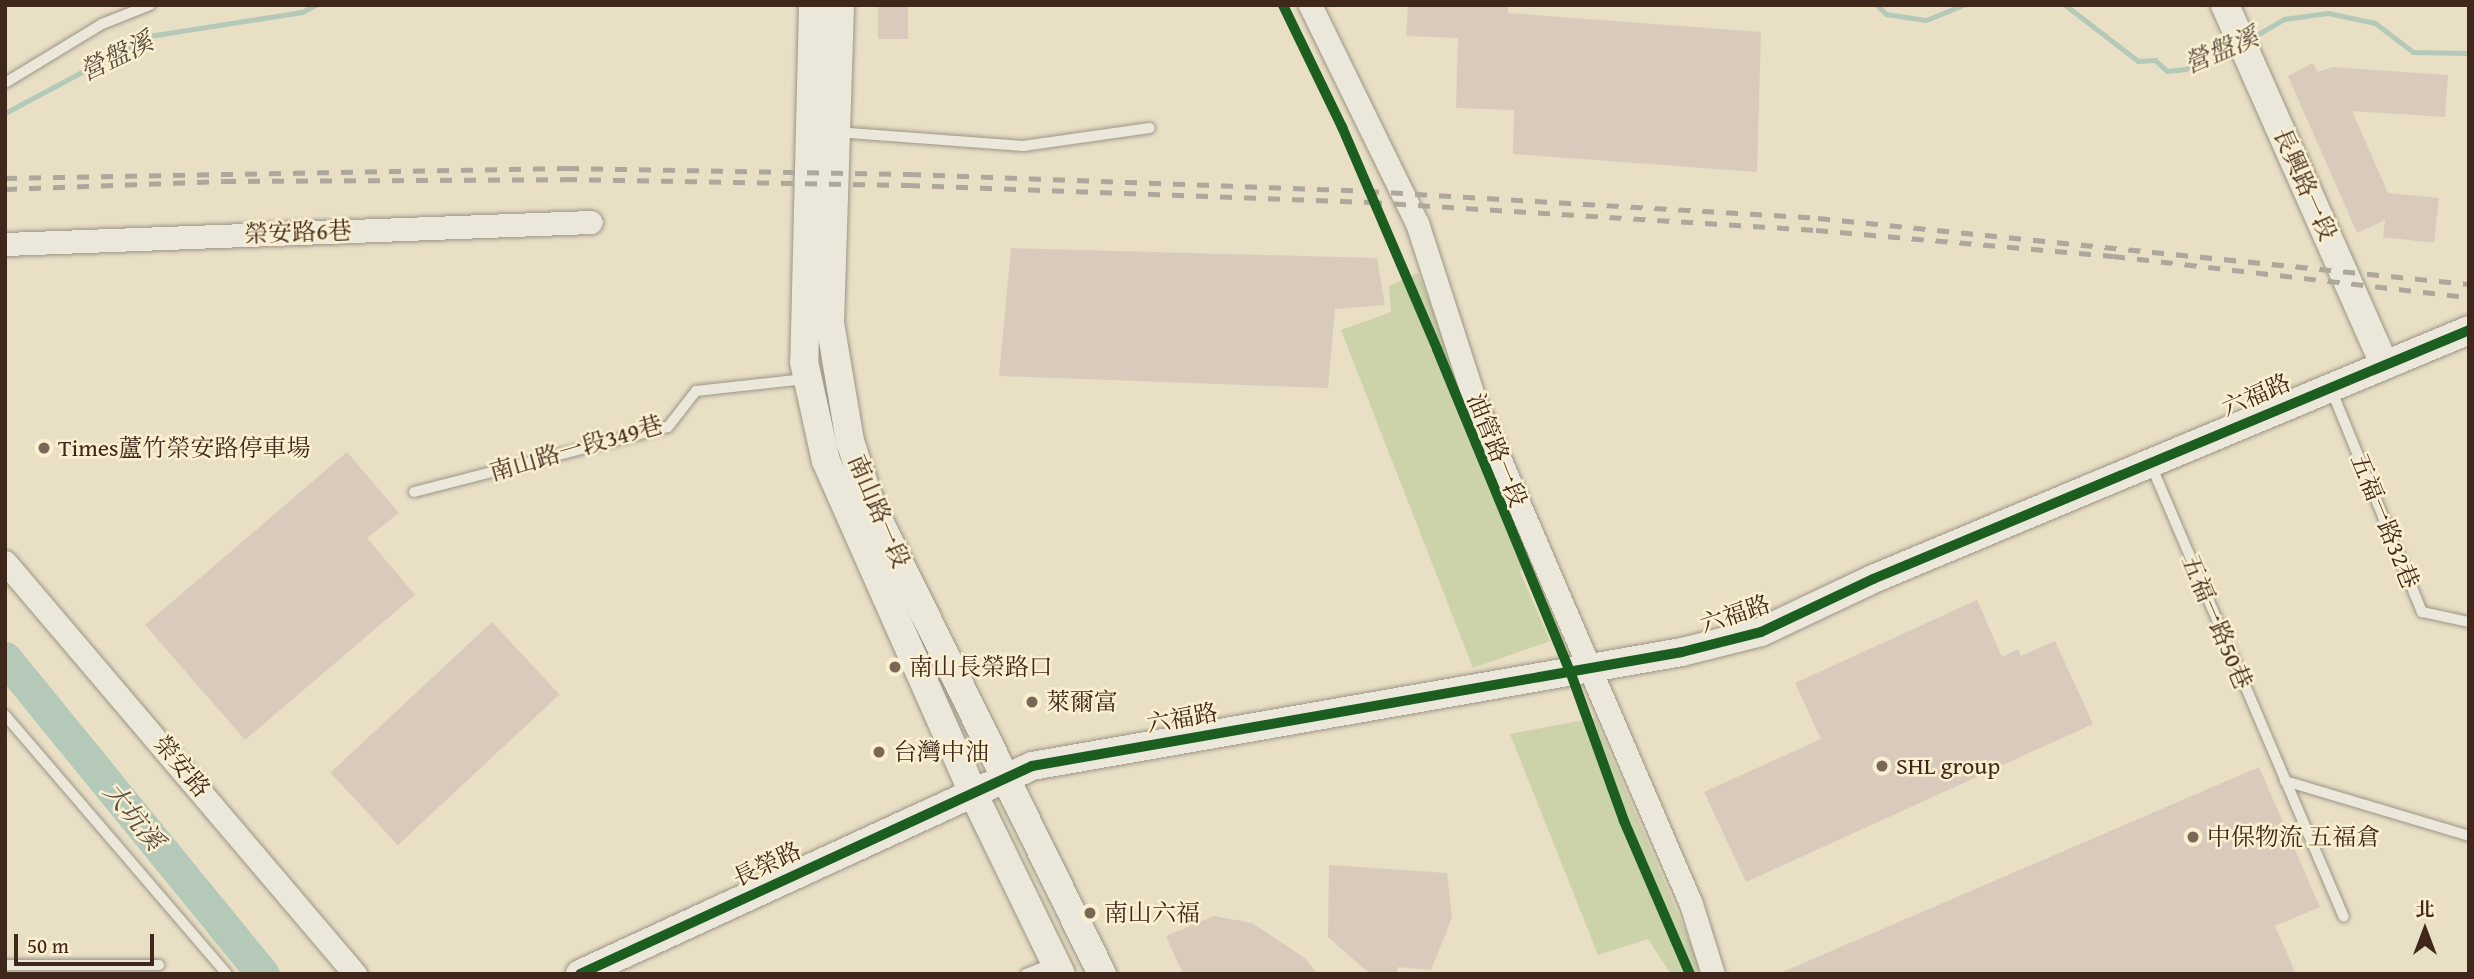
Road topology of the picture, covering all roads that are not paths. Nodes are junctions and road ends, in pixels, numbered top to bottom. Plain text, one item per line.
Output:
1 (150, 5) edge
2 (813, 5) edge
3 (840, 5) edge
4 (1310, 5) edge
5 (2225, 5) edge
6 (134, 8) edge
7 (5, 83) edge
8 (1150, 128) dead end
9 (836, 132) junction
10 (591, 222) dead end
11 (5, 244) edge
12 (2469, 330) edge
13 (2384, 363) junction
14 (807, 379) junction
15 (2330, 386) junction
16 (2150, 463) junction
17 (414, 492) dead end
18 (5, 562) edge
19 (2469, 622) edge
20 (1589, 668) junction
21 (5, 715) edge
22 (1007, 776) junction
23 (2285, 782) junction
24 (972, 791) junction
25 (2469, 836) edge
26 (2344, 917) dead end
27 (5, 965) edge
28 (159, 965) dead end
29 (1058, 968) edge
30 (227, 974) edge
31 (355, 974) edge
32 (580, 974) edge
33 (1026, 974) edge
34 (1102, 974) edge
35 (1713, 974) edge

1 - 6 lane
2 - 14 street, 南山路一段
3 - 9 street, 南山路一段
4 - 20 street, 油管路一段
5 - 13 street, 長興路一段
6 - 7 lane
8 - 9 lane
9 - 22 street, 南山路一段
10 - 11 street, 榮安路6巷
12 - 13 street, 六福路
13 - 15 street, 六福路
14 - 17 lane, 南山路一段349巷
14 - 24 street, 南山路一段
15 - 16 street, 六福路
15 - 19 lane, 五福一路32巷
16 - 20 street, 六福路
16 - 23 lane, 五福一路50巷
18 - 31 street, 榮安路
20 - 22 street, 六福路
20 - 35 street, 油管路一段
21 - 30 lane
22 - 24 street, 六福路
22 - 34 street, 南山路一段
23 - 25 lane
23 - 26 lane, 五福一路50巷
24 - 29 street, 南山路一段
24 - 32 street, 長榮路
27 - 28 lane
29 - 33 lane

